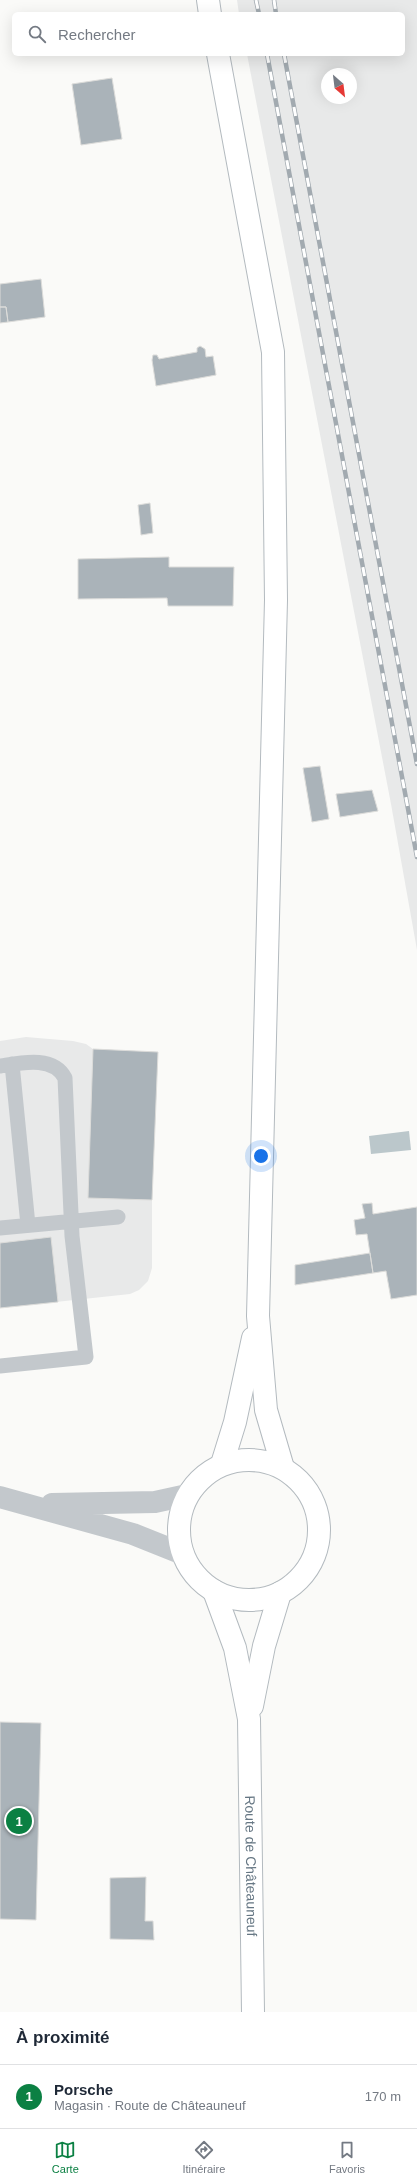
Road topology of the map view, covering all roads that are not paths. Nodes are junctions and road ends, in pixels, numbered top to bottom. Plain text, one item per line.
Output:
1 (208, 0) edge
2 (210, 12) edge
3 (218, 56) edge
4 (6, 1065) edge
5 (118, 1217) dead end
6 (72, 1221) junction
7 (28, 1225) junction
8 (0, 1228) edge
9 (258, 1316) junction
10 (0, 1366) edge
11 (222, 1464) junction
12 (283, 1468) junction
13 (187, 1495) junction
14 (0, 1497) edge
15 (30, 1504) junction
16 (183, 1554) junction
17 (214, 1591) junction
18 (280, 1593) junction
19 (249, 1719) junction
20 (253, 2012) edge

1 - 2 main road
3 - 9 main road
4 - 6 lane
4 - 7 lane
5 - 6 lane
6 - 7 lane
6 - 10 lane
7 - 8 lane
9 - 11 main road
9 - 12 main road
11 - 12 main road
11 - 13 main road
12 - 18 main road
13 - 15 street
13 - 16 main road
14 - 15 street
15 - 16 street
16 - 17 main road
17 - 18 main road
17 - 19 main road
18 - 19 main road
19 - 20 main road, Route de Châteauneuf

